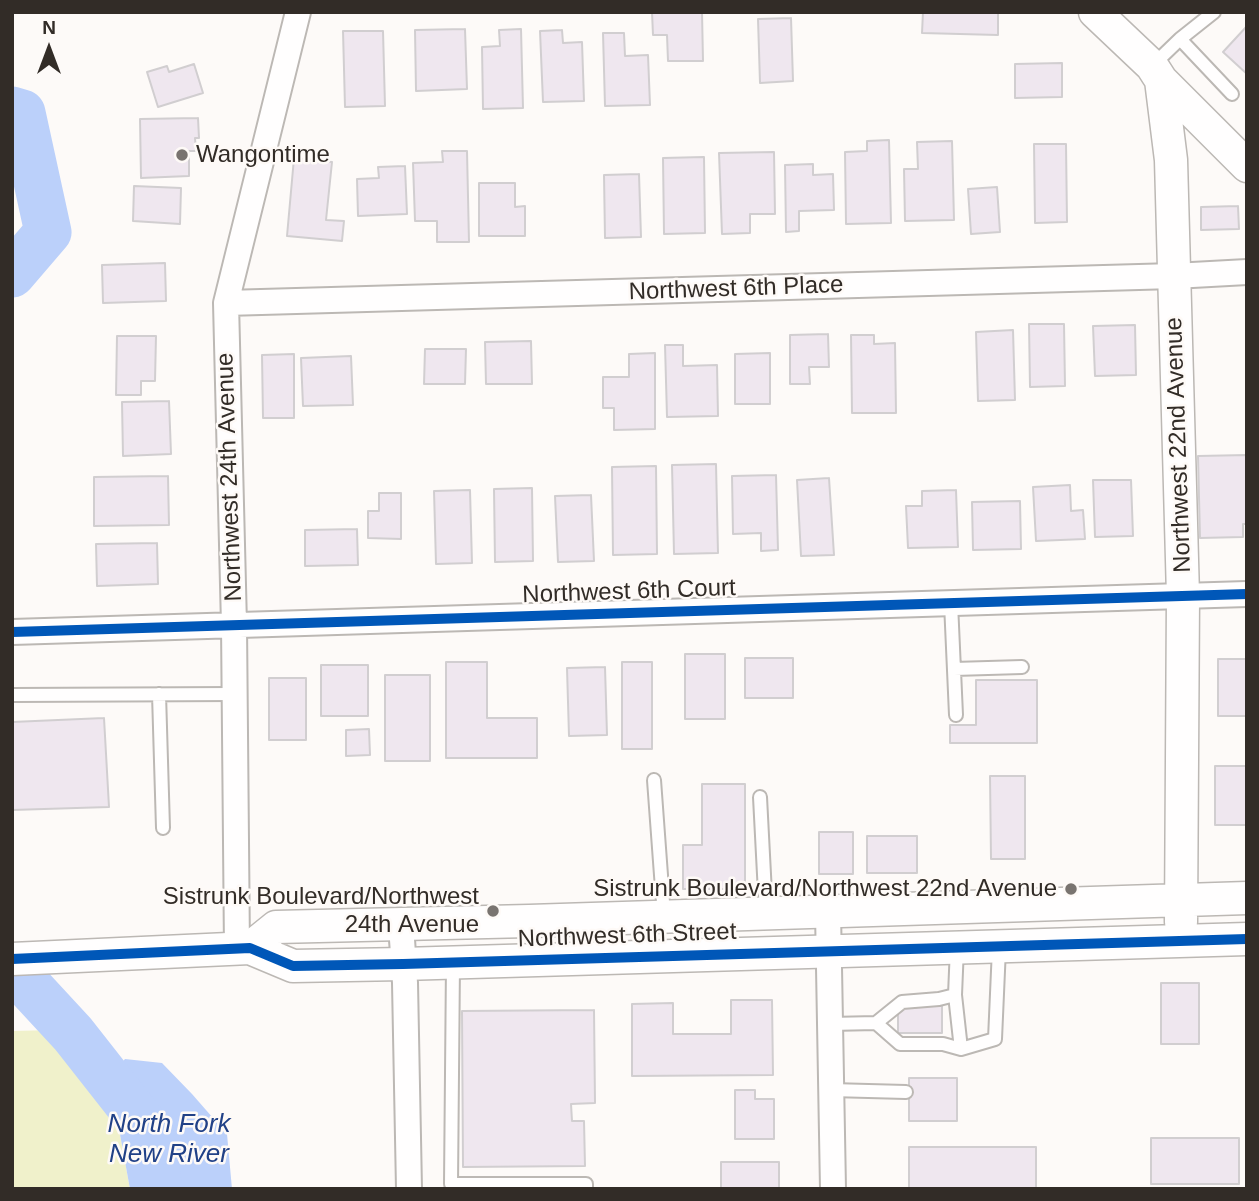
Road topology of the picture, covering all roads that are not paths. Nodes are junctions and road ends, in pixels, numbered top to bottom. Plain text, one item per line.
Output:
1 (298, 12) edge
2 (1095, 12) edge
3 (1214, 12) edge
4 (1180, 38) junction
5 (1156, 73) junction
6 (1232, 94) dead end
7 (1198, 118) junction
8 (1171, 160) junction
9 (1247, 166) edge
10 (1247, 272) edge
11 (1174, 276) junction
12 (226, 303) junction
13 (1247, 594) edge
14 (1183, 596) junction
15 (951, 603) junction
16 (234, 625) junction
17 (12, 632) edge
18 (1022, 667) dead end
19 (954, 669) junction
20 (159, 694) junction
21 (235, 694) junction
22 (12, 695) edge
23 (956, 715) dead end
24 (654, 780) dead end
25 (761, 797) dead end
26 (163, 828) dead end
27 (1247, 898) edge
28 (1181, 901) junction
29 (828, 912) junction
30 (766, 914) junction
31 (664, 917) junction
32 (401, 925) junction
33 (1247, 939) edge
34 (1181, 941) junction
35 (999, 946) junction
36 (957, 947) junction
37 (244, 949) junction
38 (829, 951) junction
39 (12, 958) edge
40 (453, 963) junction
41 (403, 964) junction
42 (955, 995) junction
43 (876, 1023) junction
44 (830, 1024) junction
45 (961, 1049) junction
46 (831, 1090) junction
47 (906, 1092) dead end
48 (409, 1189) edge
49 (586, 1189) edge
50 (833, 1189) edge

1 - 12 street, Northwest 24th Avenue
2 - 5 street
3 - 4 lane
4 - 5 lane
4 - 6 lane
5 - 7 street
5 - 8 street, Northwest 22nd Avenue
7 - 8 street
7 - 9 street
8 - 11 street, Northwest 22nd Avenue
10 - 11 street, Northwest 6th Place
11 - 12 street, Northwest 6th Place
11 - 14 street, Northwest 22nd Avenue
12 - 16 street, Northwest 24th Avenue
13 - 14 street, Northwest 6th Court
14 - 15 street, Northwest 6th Court
14 - 28 street, Northwest 22nd Avenue
15 - 16 street, Northwest 6th Court
15 - 19 lane
16 - 17 street, Northwest 6th Court
16 - 21 street, Northwest 24th Avenue
18 - 19 lane
19 - 23 lane
20 - 21 lane
20 - 22 lane
20 - 26 lane
21 - 37 street, Northwest 24th Avenue
24 - 31 lane
25 - 30 lane
27 - 28 street, Northwest 6th Street
28 - 29 street, Northwest 6th Street
28 - 34 street, Northwest 22nd Avenue
29 - 30 street, Northwest 6th Street
29 - 38 street
30 - 31 street, Northwest 6th Street
31 - 32 street, Northwest 6th Street
32 - 37 street, Northwest 6th Street
32 - 41 street
33 - 34 street, Northwest 6th Street
34 - 35 street, Northwest 6th Street
35 - 36 street, Northwest 6th Street
35 - 45 lane
36 - 38 street, Northwest 6th Street
36 - 42 lane
37 - 39 street, Northwest 6th Street
37 - 41 street, Northwest 6th Street
38 - 40 street, Northwest 6th Street
38 - 44 street
40 - 41 street, Northwest 6th Street
40 - 49 lane
41 - 48 street
42 - 43 lane
42 - 45 lane
43 - 44 lane
43 - 45 lane
44 - 46 street
46 - 47 lane
46 - 50 street

